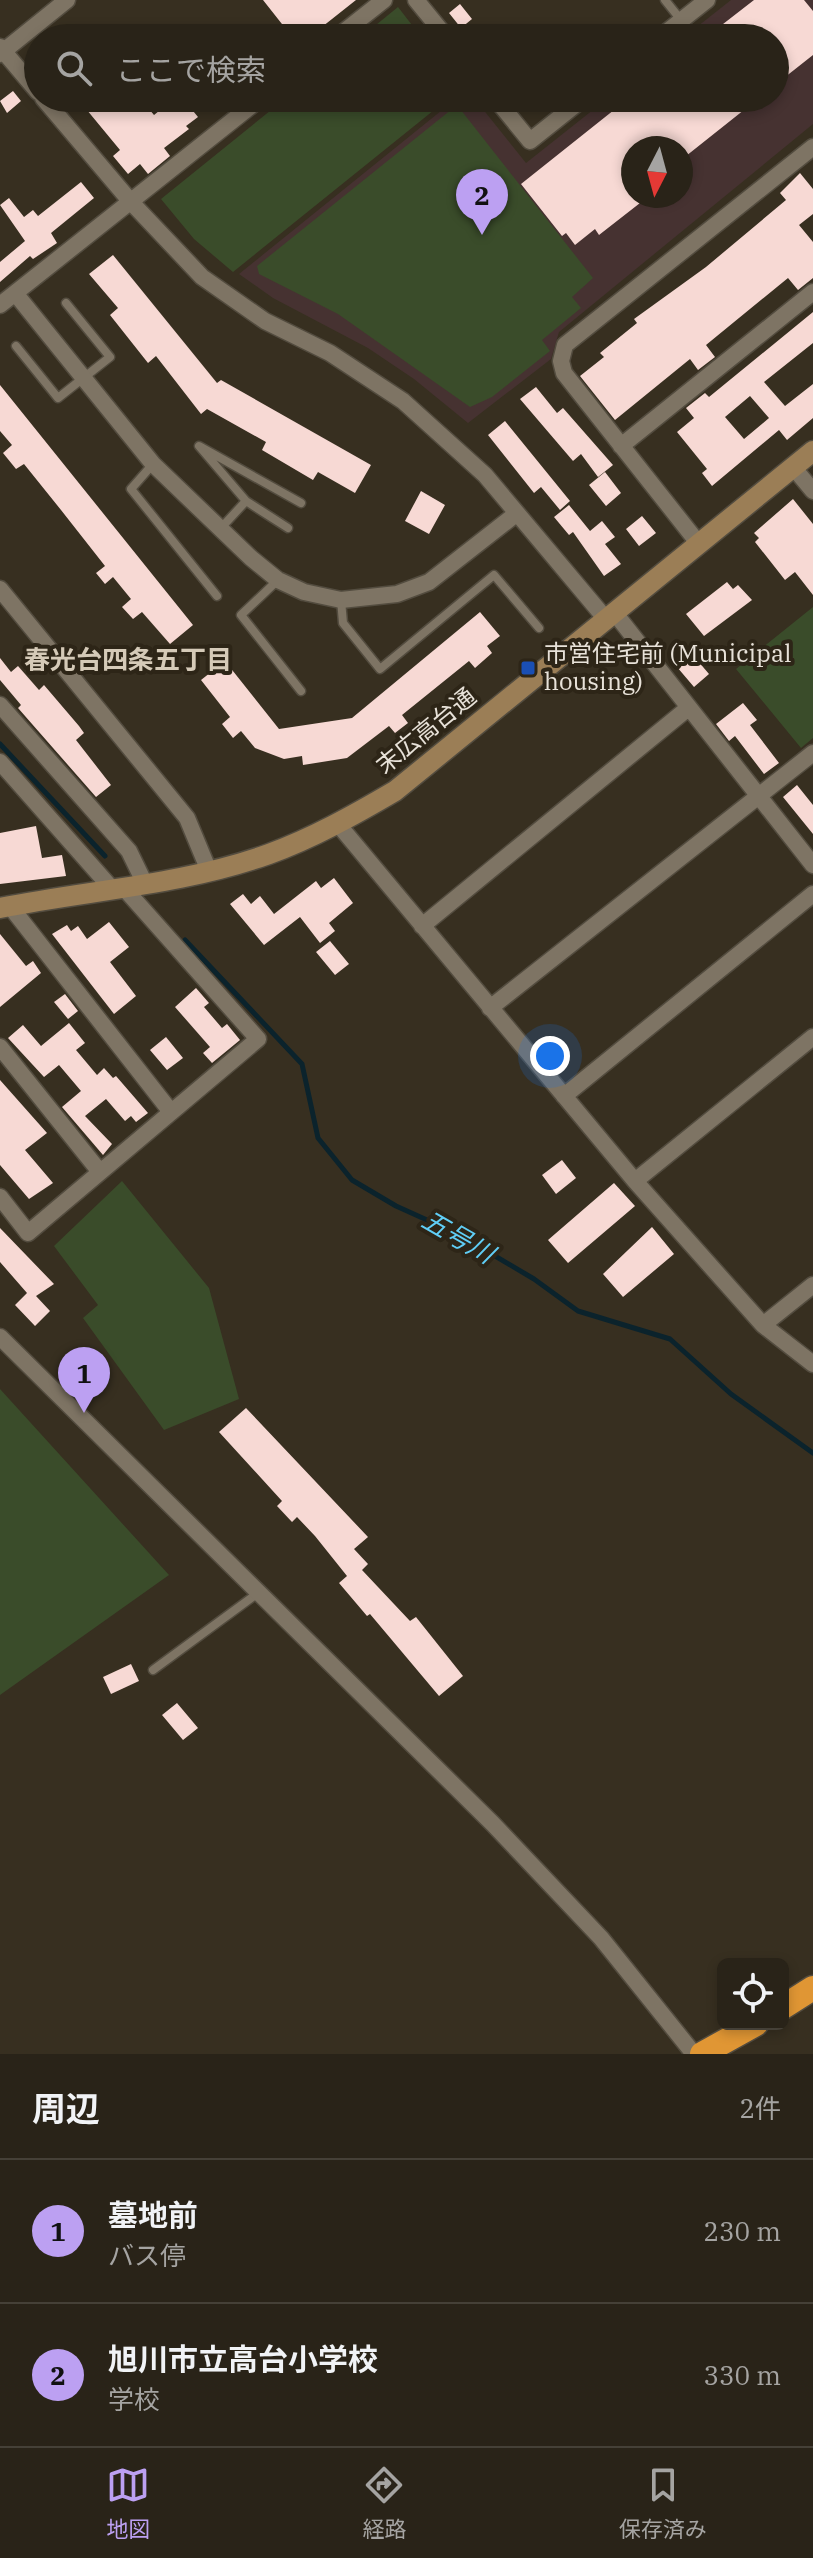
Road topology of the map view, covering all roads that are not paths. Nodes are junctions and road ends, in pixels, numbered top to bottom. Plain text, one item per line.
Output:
1 (67, 0) edge
2 (384, 0) edge
3 (416, 0) edge
4 (665, 0) edge
5 (707, 0) edge
6 (681, 20) junction
7 (36, 24) edge
8 (354, 24) edge
9 (436, 24) edge
10 (676, 24) edge
11 (24, 33) edge
12 (1, 51) edge
13 (24, 76) edge
14 (55, 112) edge
15 (244, 112) edge
16 (506, 112) edge
17 (566, 112) edge
18 (813, 147) edge
19 (131, 202) junction
20 (813, 292) edge
21 (15, 293) junction
22 (66, 303) dead end
23 (0, 305) edge
24 (16, 346) dead end
25 (83, 378) junction
26 (621, 446) junction
27 (813, 451) edge
28 (153, 464) junction
29 (793, 467) junction
30 (813, 491) edge
31 (246, 501) junction
32 (301, 503) dead end
33 (516, 514) junction
34 (221, 528) junction
35 (288, 528) dead end
36 (699, 544) junction
37 (278, 580) junction
38 (0, 589) edge
39 (217, 596) dead end
40 (341, 600) junction
41 (610, 615) junction
42 (539, 628) dead end
43 (301, 691) dead end
44 (0, 705) edge
45 (687, 709) junction
46 (813, 753) edge
47 (0, 762) edge
48 (758, 796) junction
49 (338, 824) junction
50 (813, 865) edge
51 (209, 871) junction
52 (145, 884) junction
53 (118, 889) junction
54 (813, 894) edge
55 (5, 907) edge
56 (422, 926) junction
57 (490, 1008) junction
58 (813, 1037) edge
59 (0, 1047) edge
60 (564, 1096) junction
61 (171, 1112) junction
62 (100, 1172) junction
63 (635, 1181) junction
64 (0, 1197) edge
65 (813, 1285) edge
66 (763, 1325) junction
67 (0, 1337) edge
68 (813, 1364) edge
69 (258, 1592) junction
70 (153, 1670) dead end
71 (813, 1988) edge
72 (789, 2003) edge
73 (746, 2030) edge
74 (694, 2054) edge
75 (702, 2054) edge

1 - 7 street
2 - 8 street
3 - 9 street
4 - 6 lane
5 - 6 street
6 - 10 street
11 - 12 street
12 - 13 street
14 - 19 street
15 - 19 street
16 - 17 street
18 - 26 street
19 - 21 street
19 - 33 street
20 - 26 street
21 - 23 street
21 - 25 street
22 - 25 lane
24 - 25 lane
25 - 28 street
26 - 36 street
27 - 29 street, 末広高台通
28 - 34 street
28 - 39 lane
29 - 30 street
29 - 36 street, 末広高台通
31 - 32 lane
31 - 34 lane
31 - 35 lane
33 - 40 street
33 - 41 street
34 - 37 street
36 - 41 street, 末広高台通
37 - 40 street
37 - 43 lane
38 - 51 street
40 - 42 lane
41 - 45 street
41 - 49 street, 末広高台通
44 - 52 street
45 - 48 street
45 - 56 street
46 - 48 street
47 - 53 street
48 - 50 street
48 - 57 street
49 - 51 street, 末広高台通
49 - 56 street
51 - 52 street, 末広高台通
52 - 53 street, 末広高台通
53 - 55 street, 末広高台通
53 - 61 street
54 - 60 street
55 - 61 street
56 - 57 street
57 - 60 street
58 - 63 street
59 - 62 street
60 - 63 street
61 - 62 street
62 - 64 street
63 - 66 street
65 - 66 street
66 - 68 street
67 - 69 street
69 - 70 lane
69 - 74 street
71 - 72 highway
73 - 75 highway

